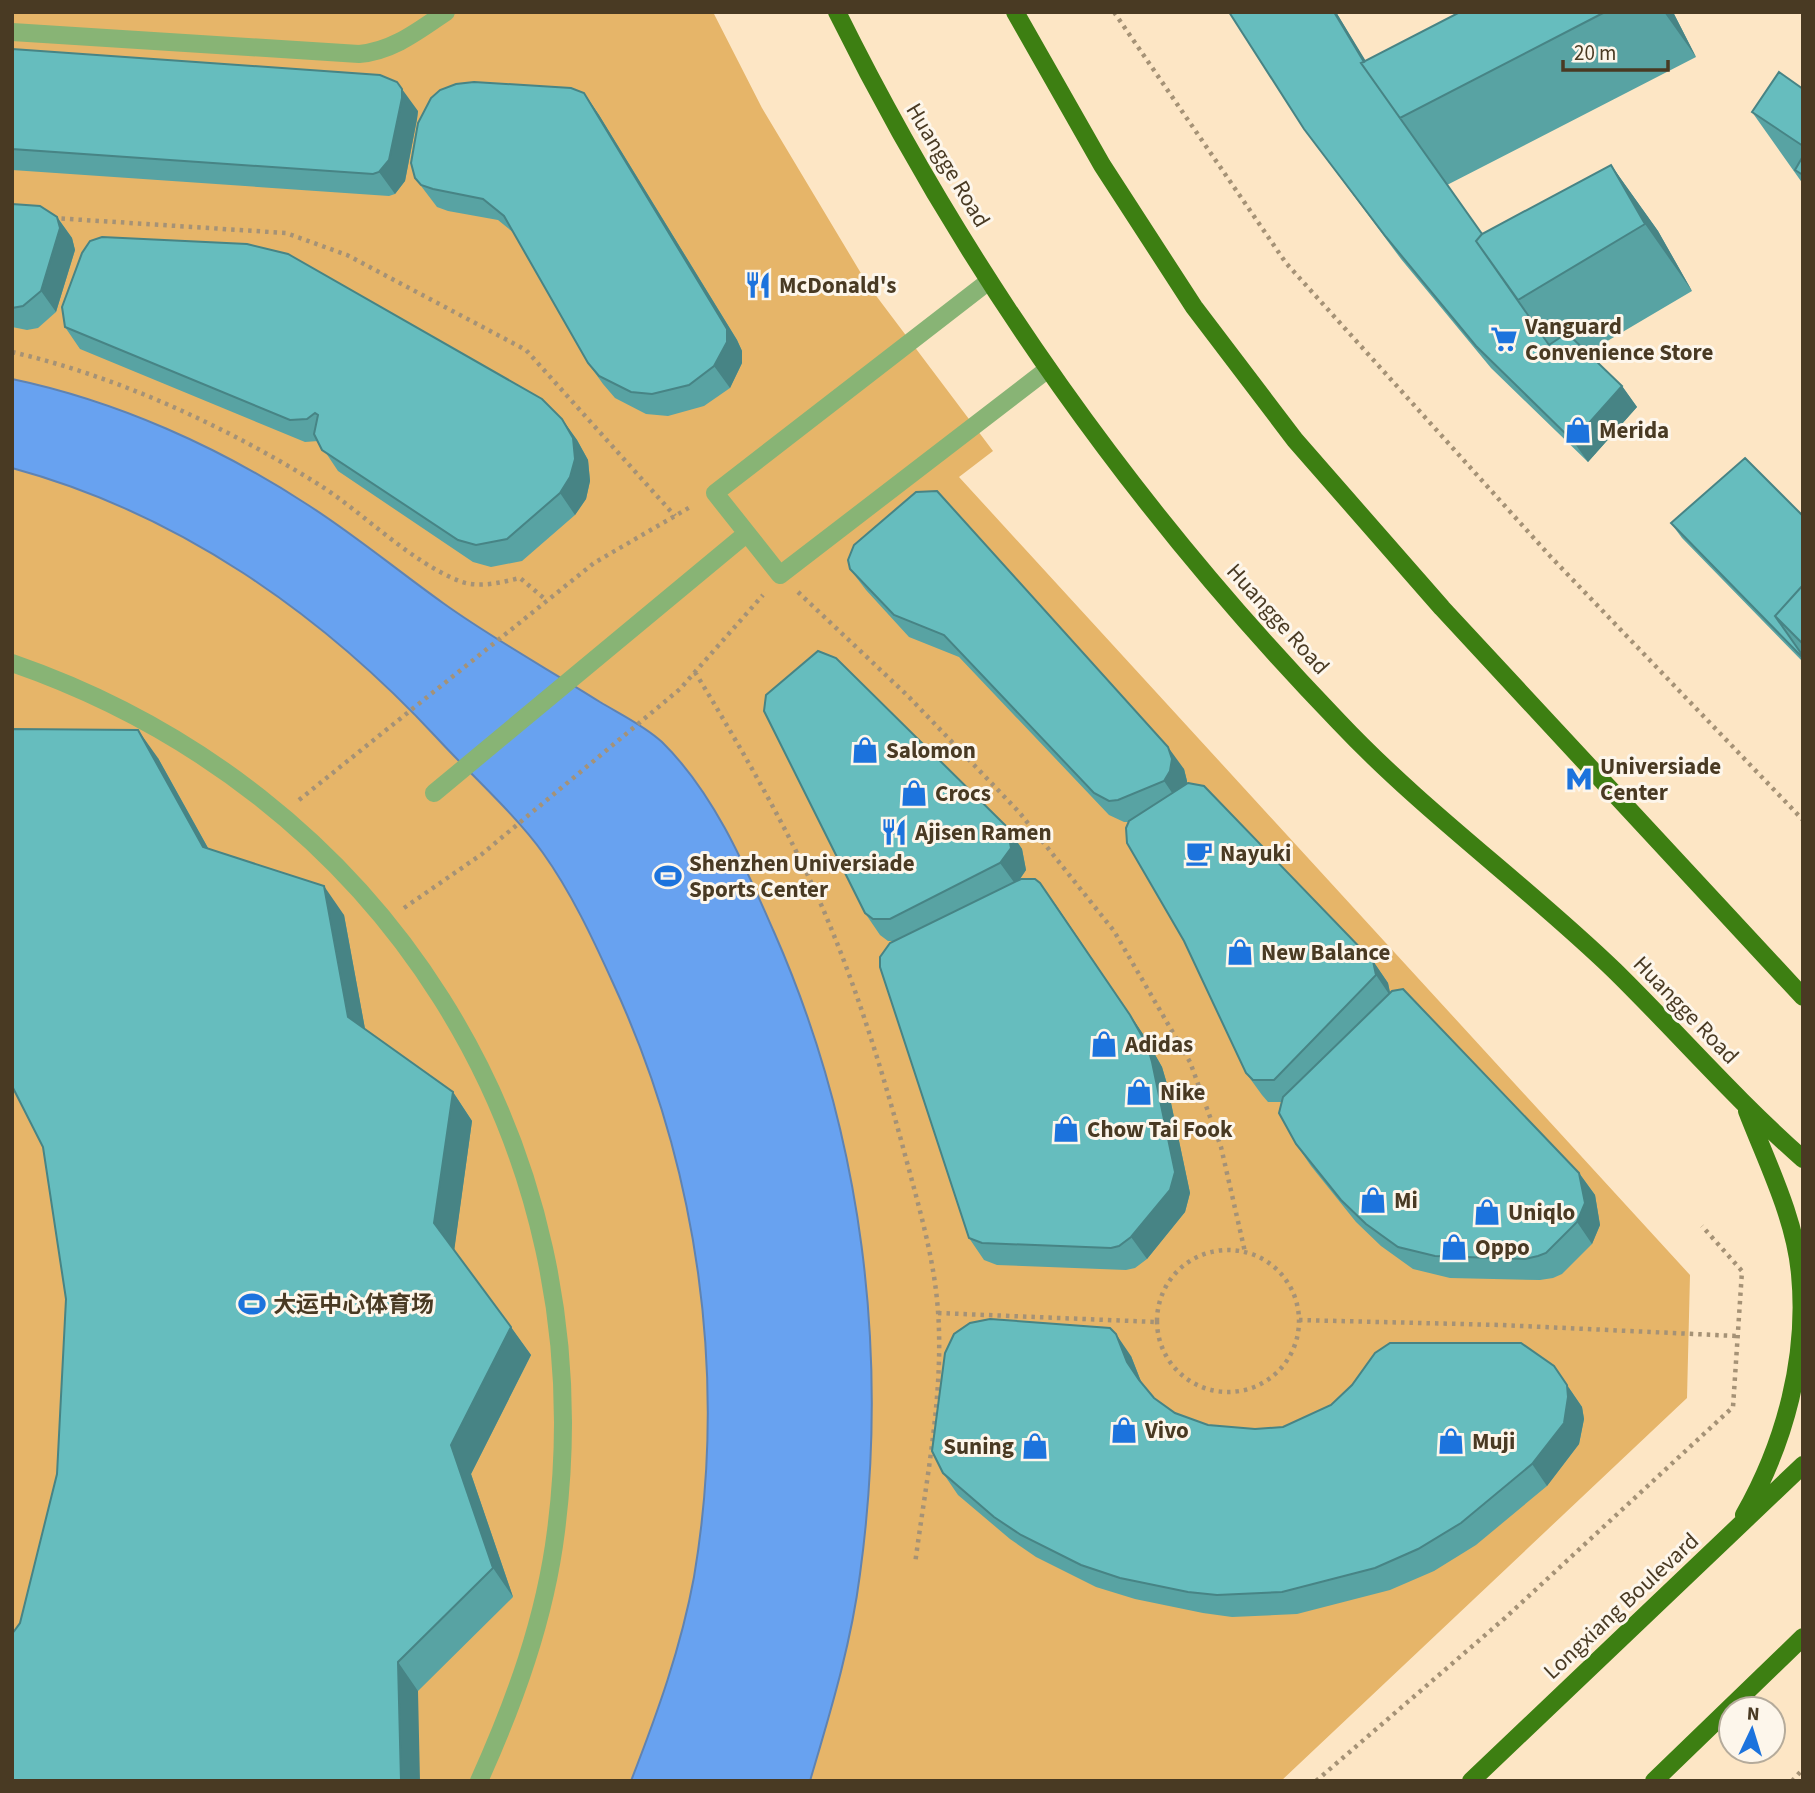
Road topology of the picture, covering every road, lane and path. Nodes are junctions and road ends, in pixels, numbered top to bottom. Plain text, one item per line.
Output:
1 (837, 12) edge
2 (1015, 12) edge
3 (1114, 12) edge
4 (445, 13) edge
5 (12, 32) edge
6 (40, 217) edge
7 (989, 281) junction
8 (12, 352) edge
9 (1048, 369) junction
10 (715, 493) junction
11 (675, 516) junction
12 (746, 534) junction
13 (780, 575) junction
14 (546, 600) junction
15 (12, 663) edge
16 (695, 672) junction
17 (434, 793) dead end
18 (282, 814) junction
19 (1803, 820) edge
20 (386, 920) junction
21 (1803, 997) edge
22 (1746, 1108) junction
23 (1803, 1159) edge
24 (1702, 1226) dead end
25 (1245, 1252) junction
26 (938, 1313) junction
27 (1299, 1320) junction
28 (1156, 1322) junction
29 (1737, 1336) junction
30 (1803, 1465) edge
31 (1733, 1535) junction
32 (915, 1564) dead end
33 (1803, 1637) edge
34 (1803, 1769) edge
35 (479, 1781) edge
36 (1316, 1781) edge
37 (1471, 1781) edge
38 (1654, 1781) edge
39 (1792, 1781) edge

1 - 7 main road, Huangge Road
2 - 21 main road
3 - 19 path
4 - 5 lane
6 - 11 path
7 - 9 main road, Huangge Road
7 - 10 lane
8 - 14 path
9 - 13 lane
9 - 22 main road, Huangge Road
10 - 11 path
10 - 12 lane
11 - 14 path
12 - 13 lane
12 - 17 lane
13 - 16 path
13 - 25 path
14 - 18 path
15 - 18 lane
16 - 20 path
16 - 26 path
18 - 20 lane
20 - 35 lane
22 - 23 main road, Huangge Road
22 - 31 main road
24 - 29 path
25 - 27 path
25 - 28 path
26 - 28 path
26 - 32 path
27 - 28 path
27 - 29 path
29 - 36 path
30 - 31 main road, Longxiang Boulevard
31 - 37 main road, Longxiang Boulevard
33 - 38 main road
34 - 39 path

